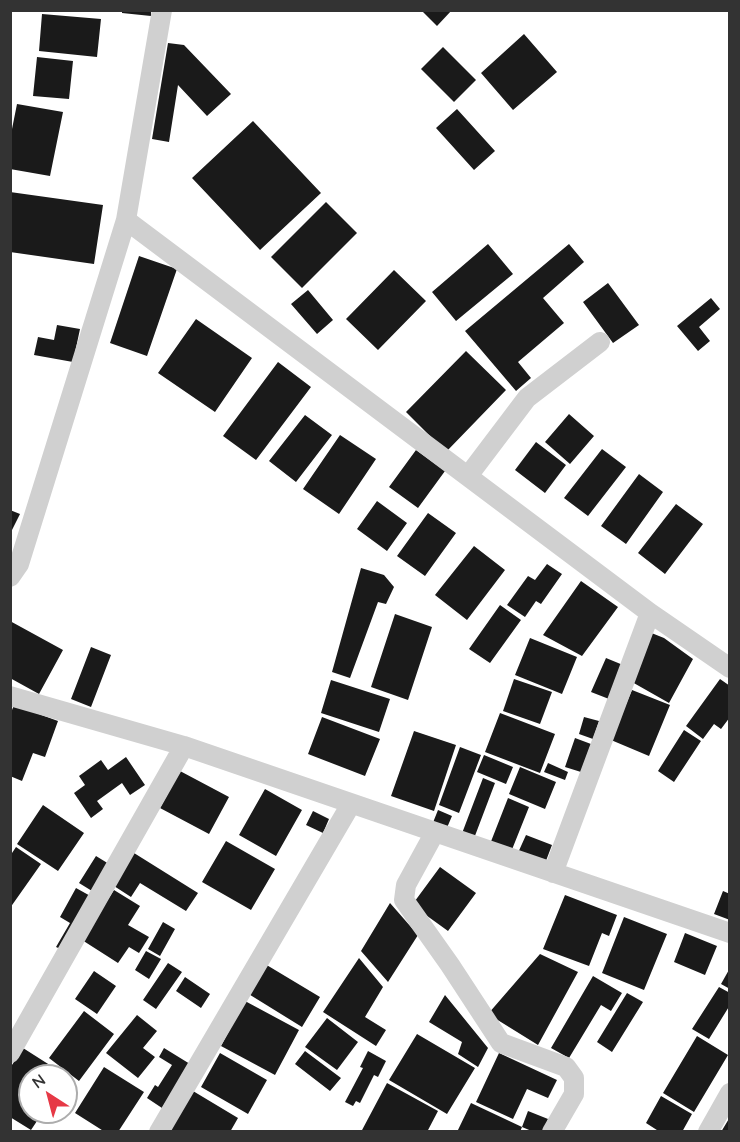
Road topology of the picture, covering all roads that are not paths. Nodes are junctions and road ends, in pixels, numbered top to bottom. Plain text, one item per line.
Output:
1 (162, 10) edge
2 (126, 220) junction
3 (600, 342) dead end
4 (468, 476) junction
5 (10, 577) edge
6 (650, 613) junction
7 (729, 668) edge
8 (10, 696) edge
9 (184, 747) junction
10 (351, 804) junction
11 (435, 832) junction
12 (553, 873) junction
13 (729, 933) edge
14 (10, 1053) edge
15 (729, 1093) edge
16 (159, 1131) edge
17 (552, 1131) edge
18 (708, 1131) edge

1 - 2 street
2 - 4 street
2 - 5 street
3 - 4 street
4 - 6 street
6 - 7 street
6 - 12 street
8 - 9 street
9 - 10 street
9 - 14 street
10 - 11 street
10 - 16 street
11 - 12 street
11 - 17 street
12 - 13 street
15 - 18 street

